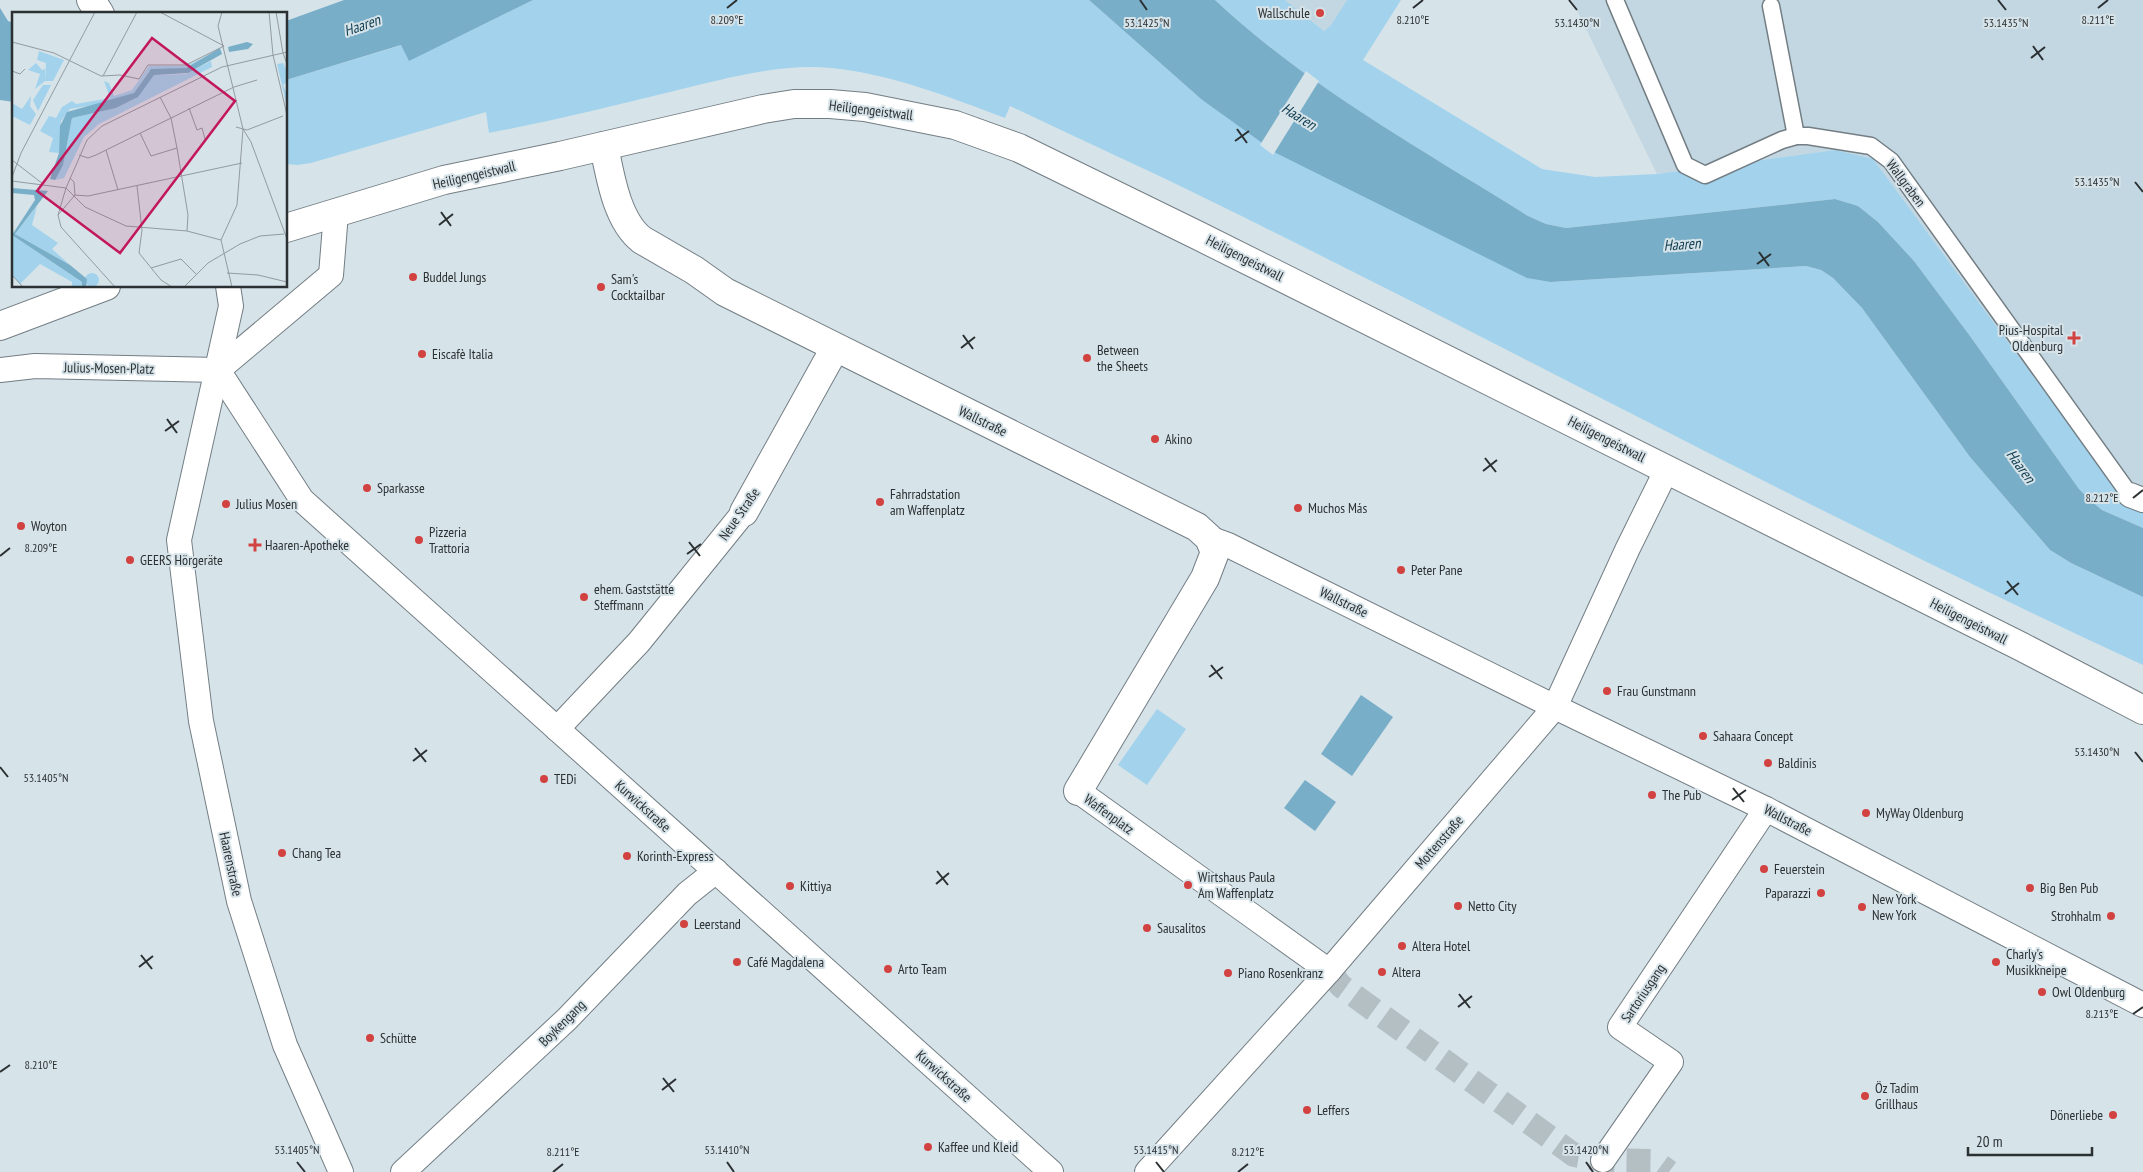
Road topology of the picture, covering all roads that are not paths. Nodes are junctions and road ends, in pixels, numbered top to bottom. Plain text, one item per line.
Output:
1 (1615, 0) edge
2 (1771, 6) dead end
3 (1796, 136) junction
4 (604, 146) junction
5 (336, 213) junction
6 (288, 227) edge
7 (101, 288) edge
8 (228, 288) edge
9 (0, 326) edge
10 (835, 348) junction
11 (0, 370) edge
12 (218, 370) junction
13 (1666, 469) junction
14 (2136, 498) edge
15 (744, 512) joint
16 (1209, 538) junction
17 (1555, 708) junction
18 (2143, 710) edge
19 (557, 729) junction
20 (1078, 791) joint
21 (1766, 809) junction
22 (716, 871) junction
23 (1328, 971) junction
24 (2143, 1005) edge
25 (1603, 1160) dead end
26 (341, 1172) edge
27 (403, 1172) edge
28 (1051, 1172) edge
29 (1147, 1172) edge

1 - 3 lane, Wallgraben
2 - 3 lane
3 - 14 lane, Wallgraben
4 - 5 main road, Heiligengeistwall
4 - 10 main road, Wallstraße
4 - 13 main road, Heiligengeistwall
5 - 6 main road, Heiligengeistwall
5 - 12 street
7 - 9 main road
8 - 12 street
10 - 15 main road, Neue Straße
10 - 16 main road, Wallstraße
11 - 12 street, Julius-Mosen-Platz
12 - 19 street, Kurwickstraße
12 - 26 street, Haarenstraße
13 - 17 street, Mottenstraße
13 - 18 main road, Heiligengeistwall
15 - 19 street, Neue Straße
16 - 17 street, Wallstraße
16 - 20 main road, Waffenplatz
17 - 21 street, Wallstraße
17 - 23 street, Mottenstraße
19 - 22 street, Kurwickstraße
20 - 23 street, Waffenplatz
21 - 24 street, Wallstraße
21 - 25 street, Sartoriusgang
22 - 27 street, Boykengang
22 - 28 street, Kurwickstraße
23 - 29 street, Mottenstraße

